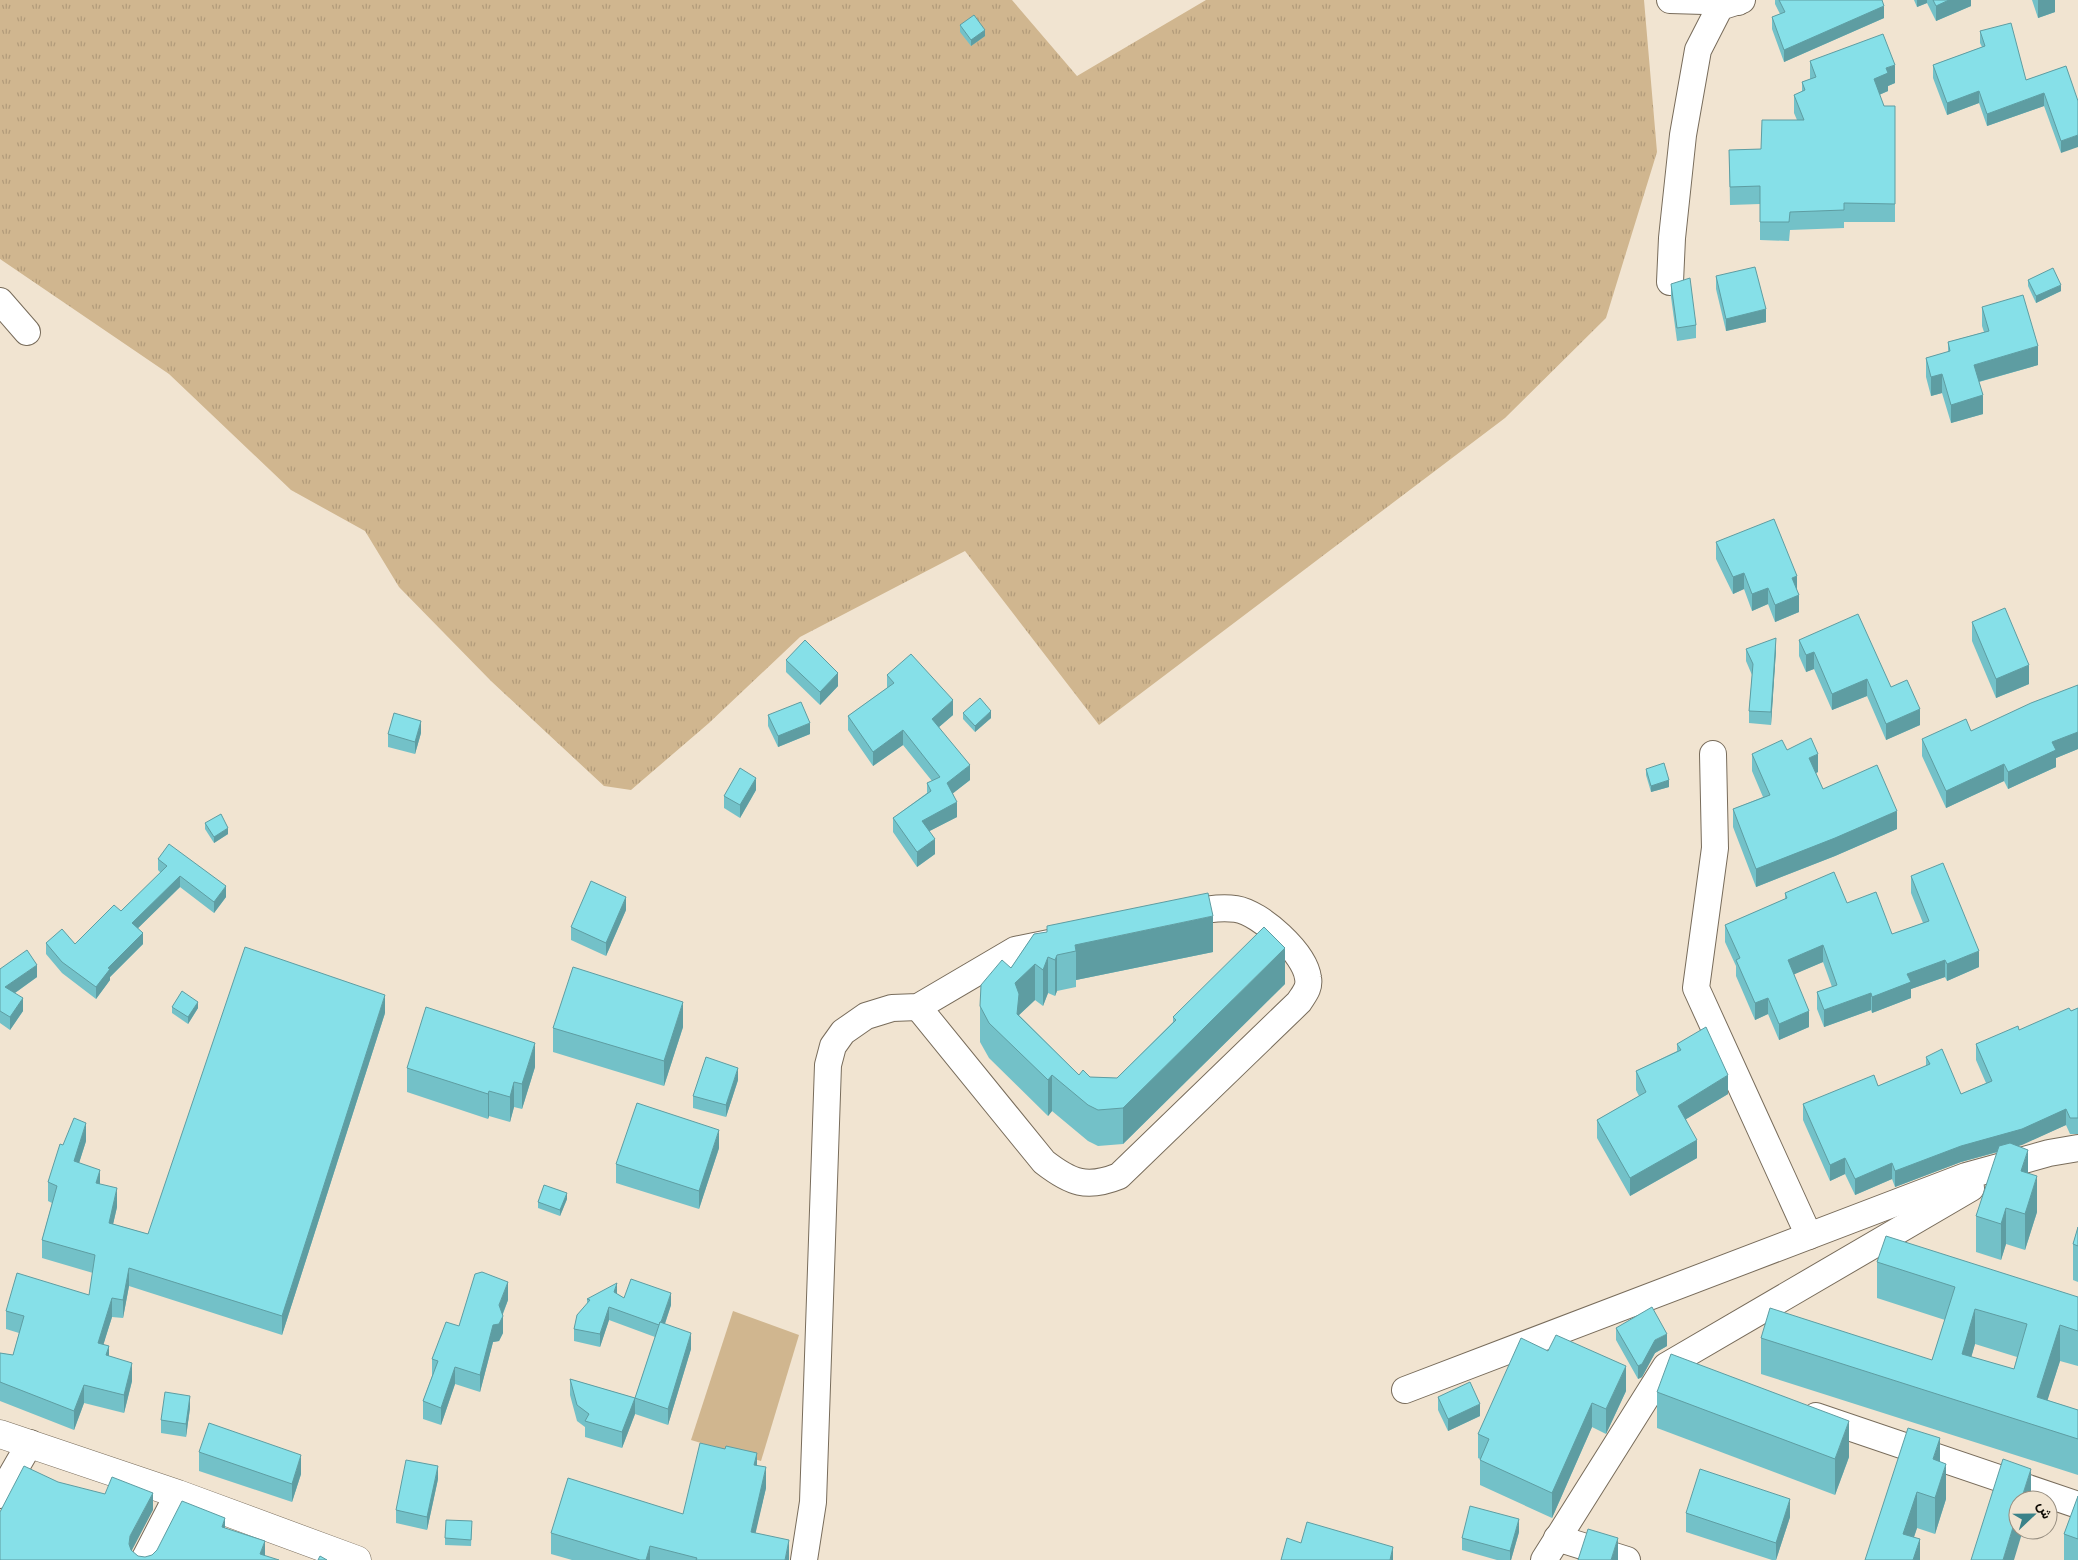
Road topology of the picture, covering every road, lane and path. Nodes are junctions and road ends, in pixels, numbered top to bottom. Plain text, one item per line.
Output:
1 (1670, 0) edge
2 (1740, 1) edge
3 (1670, 282) edge
4 (0, 301) edge
5 (27, 332) dead end
6 (1713, 754) dead end
7 (1149, 922) edge
8 (1082, 936) edge
9 (918, 1007) junction
10 (2078, 1148) edge
11 (2012, 1163) junction
12 (1809, 1236) junction
13 (1666, 1366) junction
14 (1694, 1376) edge
15 (1405, 1390) dead end
16 (1797, 1410) edge
17 (0, 1434) edge
18 (30, 1444) junction
19 (178, 1494) junction
20 (0, 1495) edge
21 (2078, 1505) edge
22 (1557, 1538) junction
23 (318, 1553) edge
24 (144, 1560) edge
25 (357, 1560) edge
26 (804, 1560) edge
27 (1544, 1560) edge
28 (1628, 1560) edge

1 - 2 street
2 - 3 street
4 - 5 street
6 - 12 street
7 - 9 street
8 - 9 street
9 - 26 street
10 - 11 street
11 - 12 street
11 - 13 street
12 - 15 street
13 - 14 street
13 - 22 street
16 - 21 street
17 - 18 main road
18 - 19 main road
18 - 20 street
19 - 23 main road
19 - 24 street
22 - 27 street
22 - 28 street
23 - 25 main road

